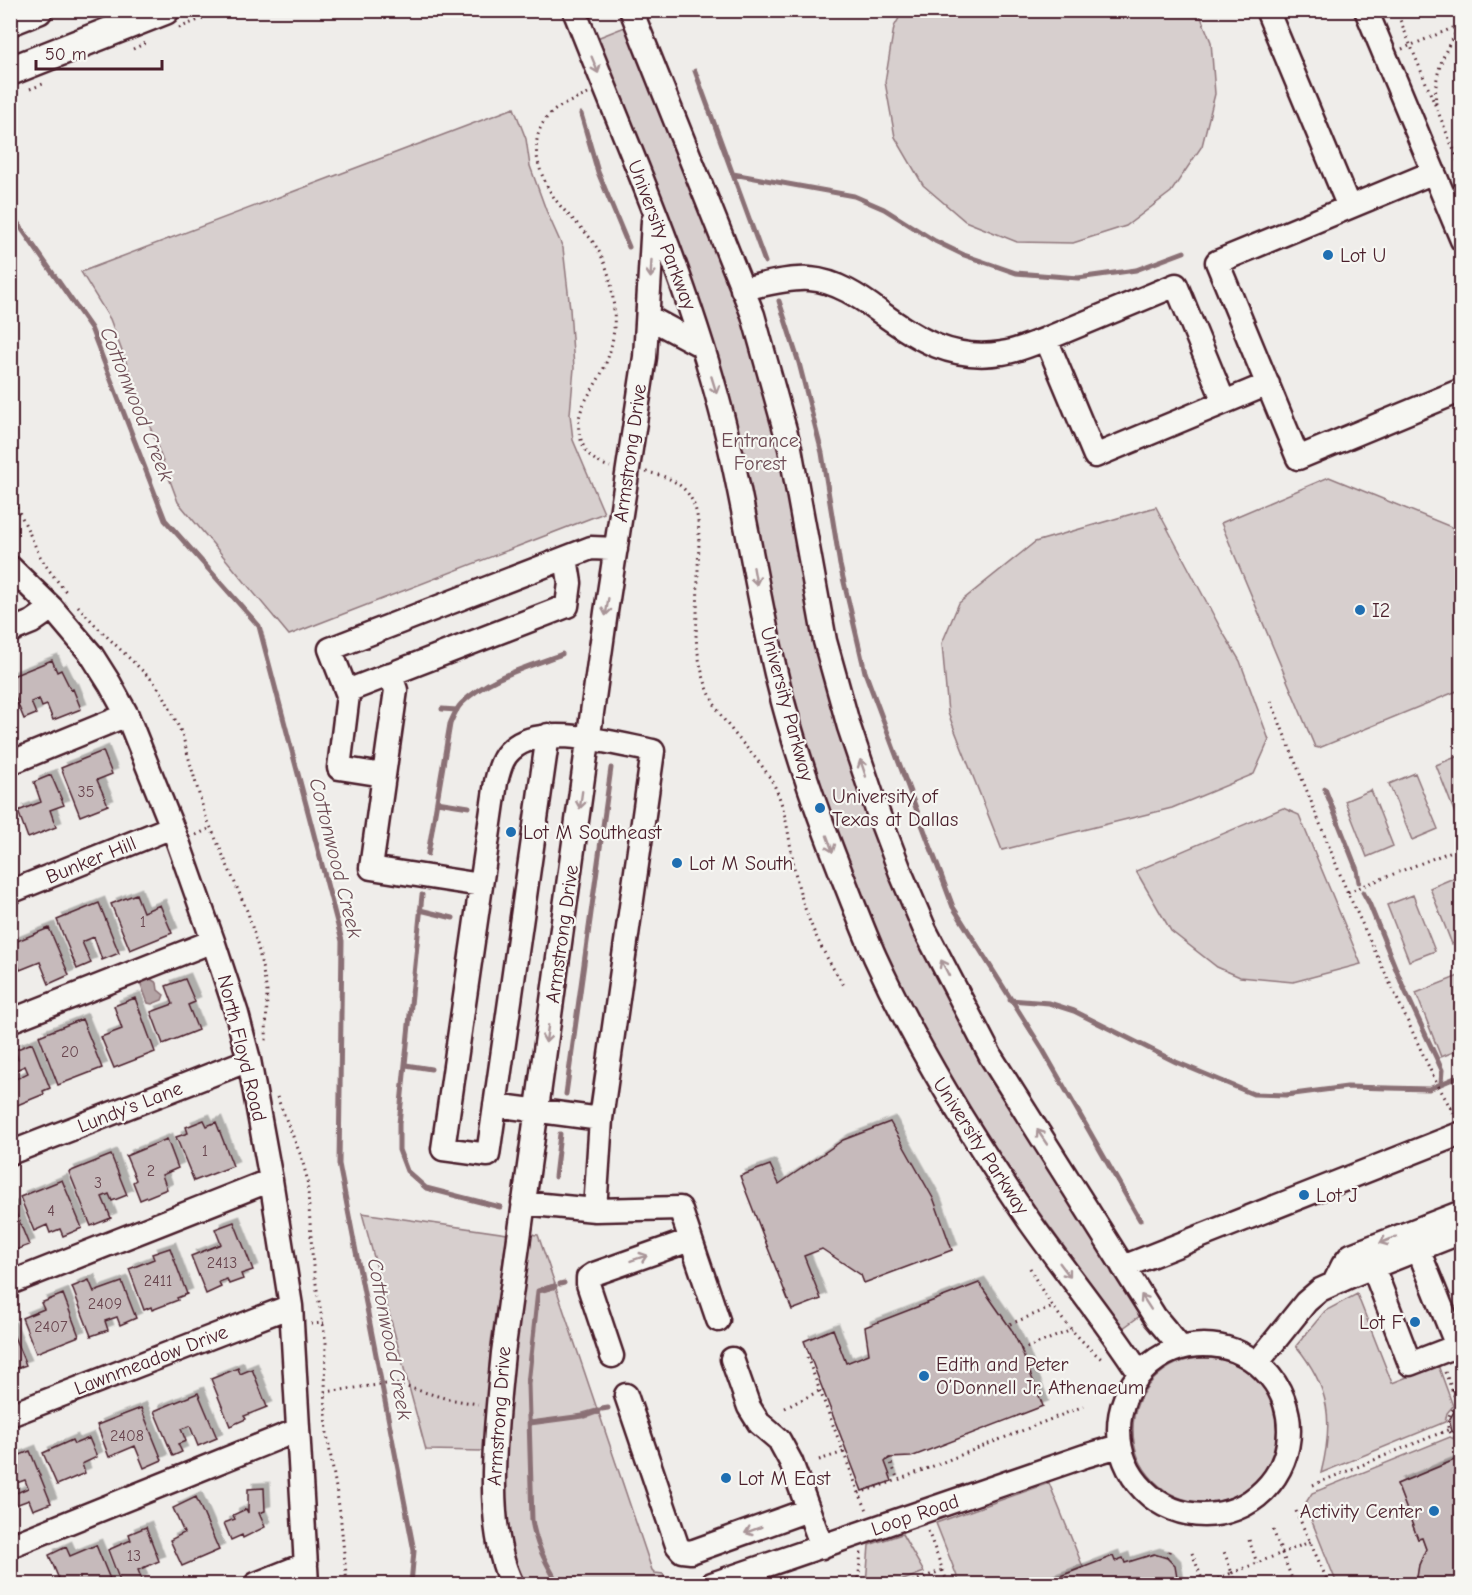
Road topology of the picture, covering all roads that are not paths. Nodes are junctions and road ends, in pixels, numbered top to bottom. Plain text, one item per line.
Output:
1 (38, 10) edge
2 (165, 10) edge
3 (574, 10) edge
4 (632, 10) edge
5 (1267, 10) edge
6 (1366, 10) edge
7 (10, 21) edge
8 (10, 71) edge
9 (1434, 172) junction
10 (1348, 207) junction
11 (654, 211) junction
12 (1461, 240) edge
13 (742, 289) junction
14 (648, 317) junction
15 (1046, 339) junction
16 (702, 346) junction
17 (1268, 384) junction
18 (1461, 390) edge
19 (1224, 402) junction
20 (616, 549) junction
21 (566, 558) junction
22 (10, 567) edge
23 (52, 608) junction
24 (10, 631) edge
25 (390, 674) junction
26 (347, 691) junction
27 (127, 715) junction
28 (548, 735) junction
29 (589, 740) junction
30 (10, 763) edge
31 (384, 775) junction
32 (182, 832) junction
33 (481, 885) junction
34 (10, 892) edge
35 (213, 941) junction
36 (10, 1021) edge
37 (249, 1060) junction
38 (495, 1105) junction
39 (536, 1110) junction
40 (601, 1119) junction
41 (1461, 1133) edge
42 (10, 1153) edge
43 (271, 1180) junction
44 (523, 1203) junction
45 (596, 1210) junction
46 (1461, 1212) edge
47 (1461, 1232) edge
48 (690, 1240) junction
49 (1418, 1249) junction
50 (1123, 1267) junction
51 (1373, 1267) junction
52 (1334, 1283) junction
53 (10, 1284) edge
54 (291, 1305) junction
55 (718, 1320) dead end
56 (1181, 1348) junction
57 (612, 1356) dead end
58 (732, 1359) dead end
59 (1257, 1363) junction
60 (1140, 1374) junction
61 (626, 1395) dead end
62 (10, 1415) edge
63 (298, 1430) junction
64 (1119, 1446) junction
65 (808, 1510) junction
66 (10, 1546) edge
67 (822, 1547) junction
68 (306, 1574) edge
69 (256, 1584) edge
70 (512, 1584) edge
71 (712, 1584) edge

1 - 7 main road
2 - 8 main road
3 -> 11 street, University Parkway
4 - 13 street
5 - 10 street
6 - 9 street
9 - 10 street
9 - 12 street
10 - 17 street
11 -> 14 street, Armstrong Drive
11 - 16 street, University Parkway
13 - 15 street
50 -> 13 street
14 - 16 street
14 - 20 street, Armstrong Drive
15 - 19 street
15 - 19 street
16 -> 60 street, University Parkway
17 - 18 street
17 - 19 street
20 - 21 street
20 -> 29 street, Armstrong Drive
21 - 25 street
21 - 26 street
22 - 23 street, North Floyd Road
23 - 24 street
23 - 27 street, North Floyd Road
25 - 26 street
25 - 31 street
26 - 31 street
27 - 30 street
27 - 32 street, North Floyd Road
28 - 29 street
28 - 33 street
28 - 38 street
29 -> 39 street, Armstrong Drive
29 - 40 street
31 - 33 street
32 - 34 street, Bunker Hill
32 - 35 street, North Floyd Road
33 - 38 street
35 - 36 street
35 - 37 street, North Floyd Road
37 - 42 street, Lundy's Lane
37 - 43 street, North Floyd Road
38 - 39 street
39 - 40 street
39 - 44 street, Armstrong Drive
40 - 45 street
41 - 50 street
43 - 53 street
43 - 54 street, North Floyd Road
44 - 45 street
44 - 70 street, Armstrong Drive
45 - 48 street
46 -> 52 street
47 - 49 street
48 - 55 street
57 -> 48 street
49 - 51 street
49 - 51 street
56 -> 50 street
51 - 52 street
52 - 59 street
54 - 62 street, Lawnmeadow Drive
54 - 63 street, North Floyd Road
56 - 59 street
56 - 60 street
58 - 65 street
59 - 64 street
60 - 64 street
65 -> 61 street
63 - 66 street
63 - 68 street, North Floyd Road
64 - 67 street, Loop Road
65 - 67 street
67 - 71 street, Loop Road
68 - 69 street

